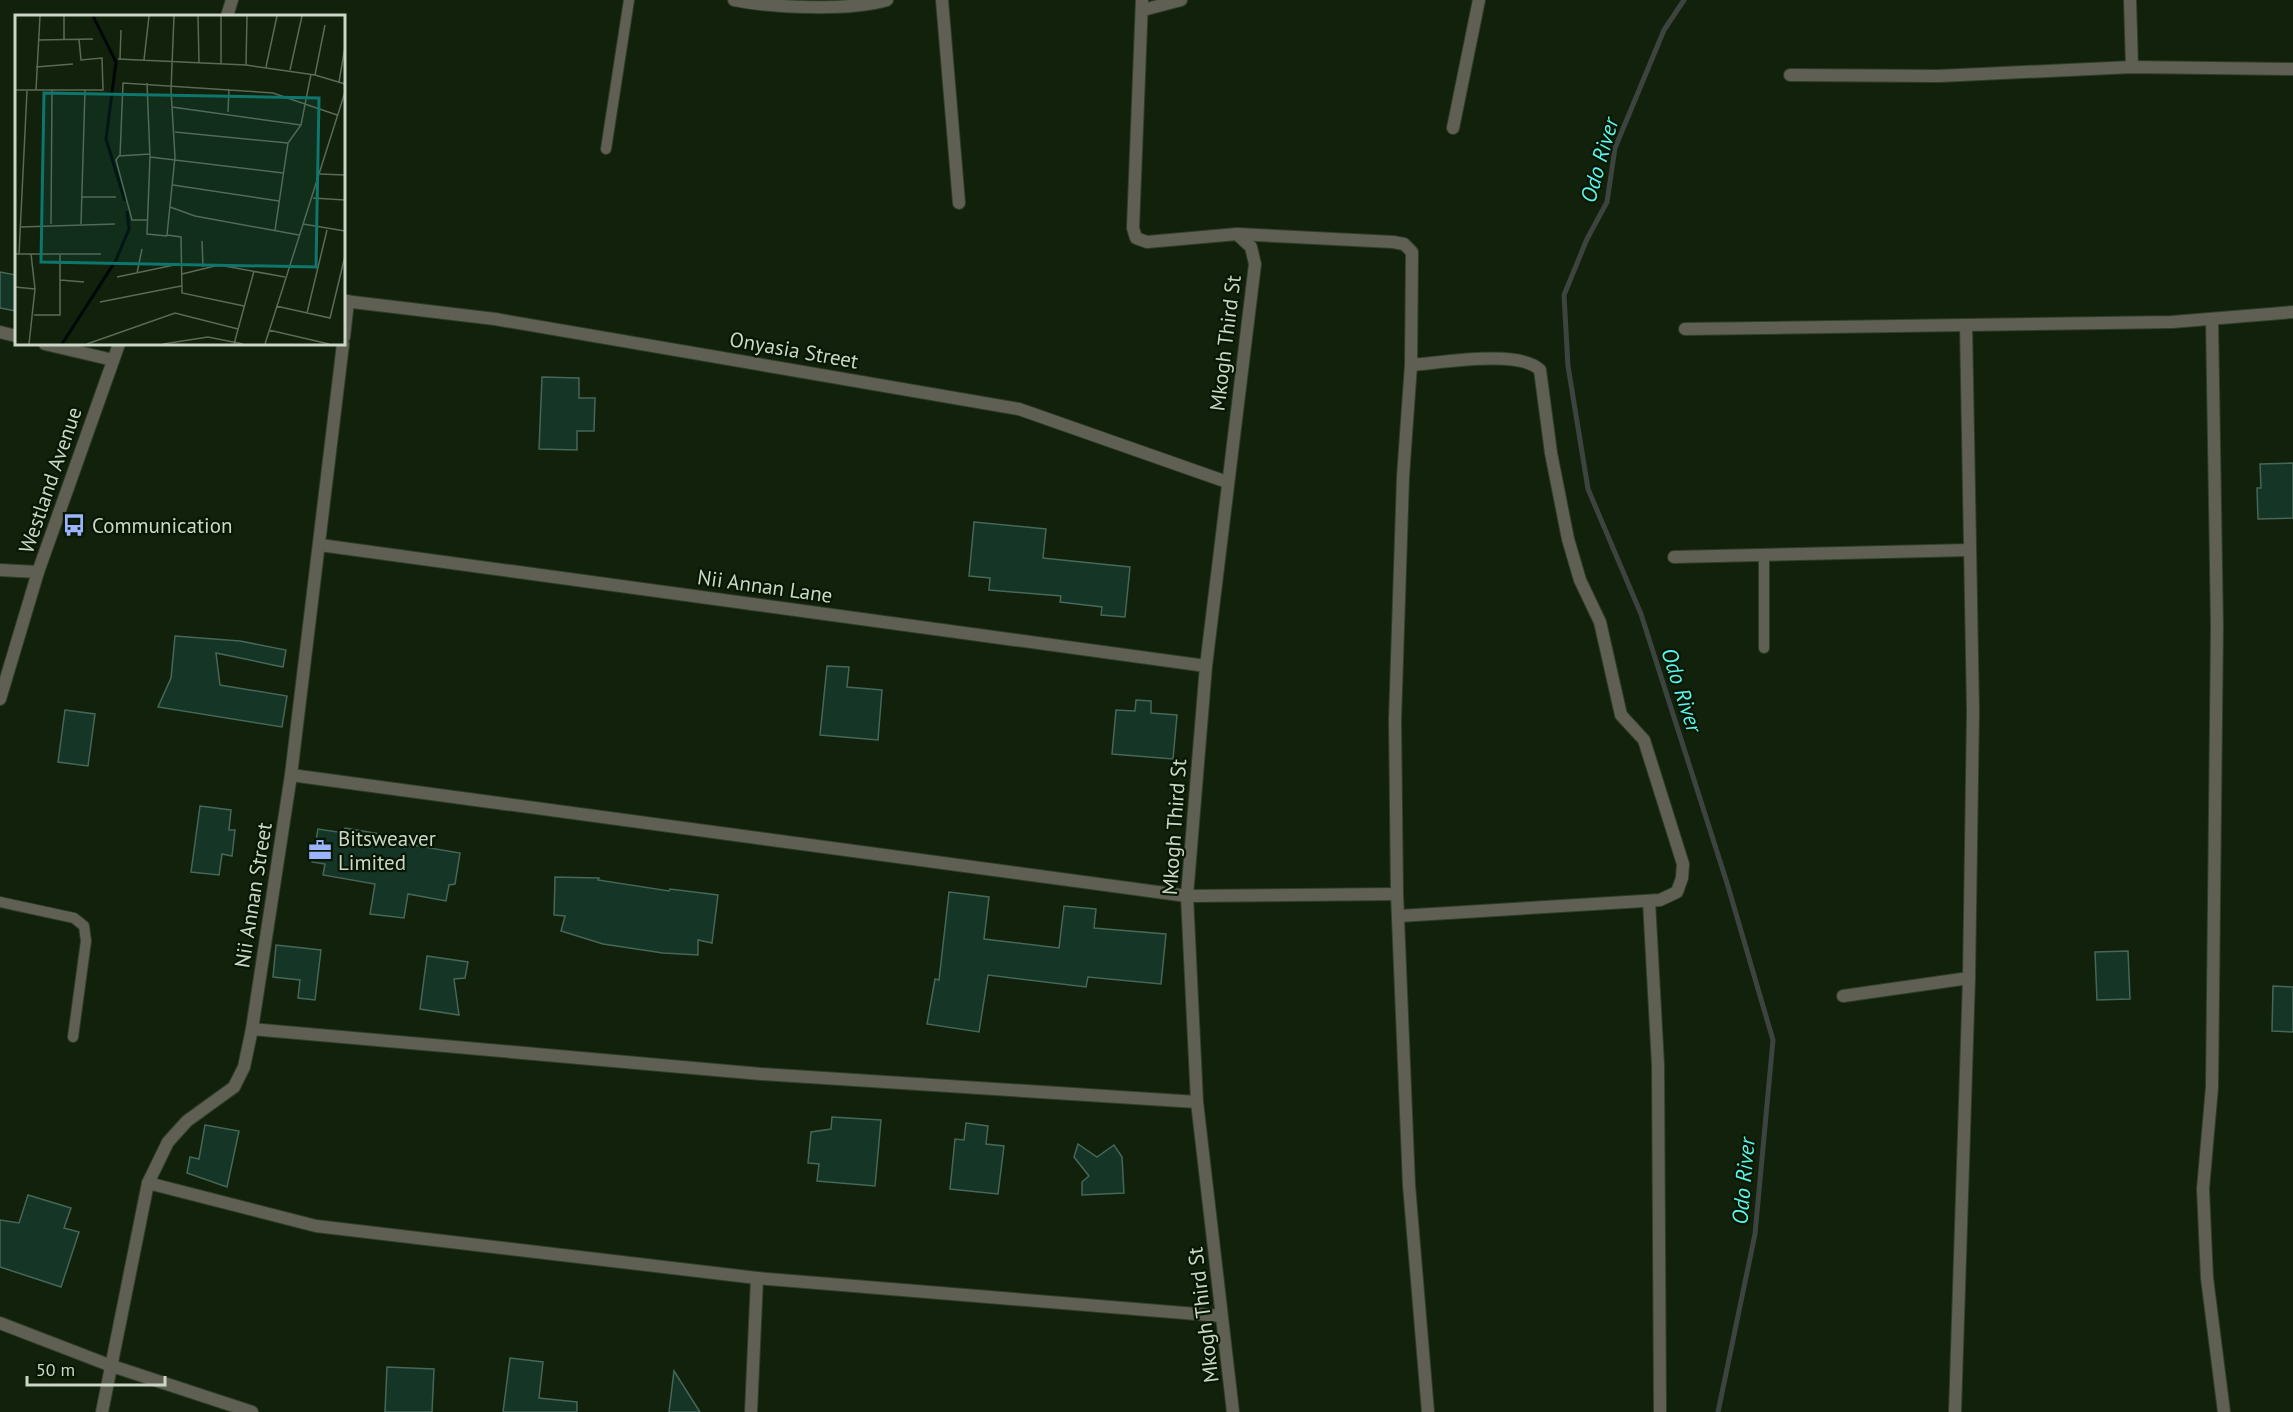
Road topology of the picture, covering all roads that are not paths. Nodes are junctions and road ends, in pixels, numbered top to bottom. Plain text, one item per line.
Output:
1 (232, 0) edge
2 (629, 0) edge
3 (735, 0) edge
4 (887, 0) edge
5 (942, 0) edge
6 (1181, 0) edge
7 (1479, 0) edge
8 (2130, 0) edge
9 (1142, 5) edge
10 (227, 15) edge
11 (2132, 67) junction
12 (2293, 69) edge
13 (1790, 75) dead end
14 (1453, 128) dead end
15 (606, 149) dead end
16 (958, 203) dead end
17 (1237, 234) junction
18 (346, 301) edge
19 (2293, 312) edge
20 (345, 319) edge
21 (2212, 320) junction
22 (1966, 325) junction
23 (1685, 329) dead end
24 (0, 332) edge
25 (15, 336) edge
26 (49, 345) edge
27 (118, 345) edge
28 (343, 345) edge
29 (113, 360) junction
30 (1411, 365) junction
31 (1227, 482) junction
32 (320, 545) junction
33 (1970, 550) junction
34 (1764, 555) junction
35 (1674, 557) dead end
36 (0, 570) edge
37 (38, 572) junction
38 (1764, 648) dead end
39 (1206, 666) junction
40 (0, 699) edge
41 (291, 775) junction
42 (1397, 894) junction
43 (1187, 896) junction
44 (1649, 901) junction
45 (0, 902) edge
46 (1399, 916) junction
47 (1969, 978) junction
48 (1842, 996) dead end
49 (252, 1029) junction
50 (73, 1037) dead end
51 (1197, 1102) junction
52 (148, 1183) junction
53 (758, 1278) junction
54 (1221, 1316) junction
55 (0, 1323) edge
56 (109, 1365) junction
57 (102, 1412) edge
58 (252, 1412) edge
59 (751, 1412) edge
60 (1233, 1412) edge
61 (1428, 1412) edge
62 (1660, 1412) edge
63 (1954, 1412) edge
64 (2224, 1412) edge

1 - 10 street
2 - 15 lane
3 - 4 street
5 - 16 street
6 - 9 street
7 - 14 street
8 - 11 street
9 - 17 street
11 - 12 street
11 - 13 street
17 - 30 street
17 - 31 street, Mkogh Third St
18 - 20 street
18 - 31 street, Onyasia Street
19 - 21 street
21 - 22 street
21 - 64 street
22 - 23 street
22 - 33 street
24 - 25 street
26 - 29 street
27 - 29 street, Westland Avenue
28 - 32 street, Nii Annan Street
29 - 37 street, Westland Avenue
30 - 42 street
30 - 44 street
31 - 39 street, Mkogh Third St
32 - 39 street, Nii Annan Lane
32 - 41 street, Nii Annan Street
33 - 34 street
33 - 47 street
34 - 35 street
34 - 38 lane
36 - 37 street
37 - 40 street, Westland Avenue
39 - 43 street, Mkogh Third St
41 - 43 street
41 - 49 street, Nii Annan Street
42 - 43 street
42 - 46 street
43 - 51 street, Mkogh Third St
44 - 46 street
44 - 62 street
45 - 50 lane
46 - 61 street
47 - 48 street
47 - 63 street
49 - 51 street
49 - 52 street, Nii Annan Street
51 - 54 street, Mkogh Third St
52 - 53 street
52 - 56 street, Nii Annan Street
53 - 54 street
53 - 59 street
54 - 60 street, Mkogh Third St
55 - 56 street
56 - 57 street, Nii Annan Street
56 - 58 street

